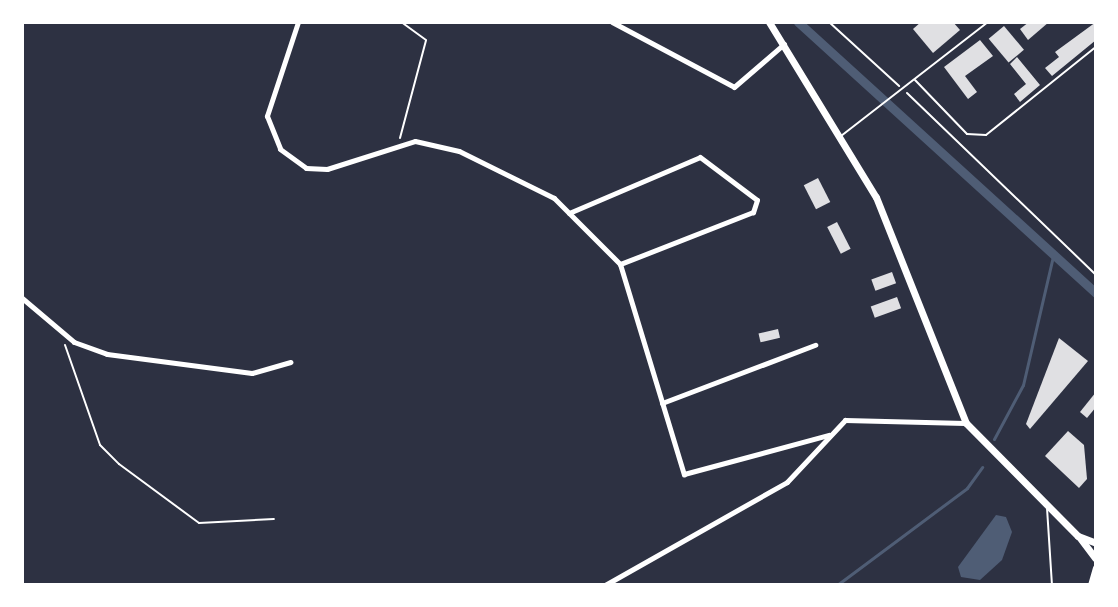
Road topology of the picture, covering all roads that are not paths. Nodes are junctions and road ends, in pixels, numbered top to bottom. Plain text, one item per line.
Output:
1 (298, 22) edge
2 (612, 22) edge
3 (769, 22) edge
4 (988, 22) edge
5 (784, 44) junction
6 (1096, 47) edge
7 (915, 80) junction
8 (841, 136) junction
9 (569, 213) junction
10 (620, 264) junction
11 (22, 298) edge
12 (815, 345) dead end
13 (290, 362) dead end
14 (662, 403) junction
15 (966, 423) junction
16 (829, 435) junction
17 (1047, 507) junction
18 (1078, 536) junction
19 (1096, 543) edge
20 (1096, 557) edge
21 (1096, 567) edge
22 (605, 585) edge
23 (1052, 585) edge
24 (1091, 585) edge

1 - 9 street
2 - 5 street
3 - 5 main road
4 - 7 lane
5 - 8 main road
6 - 7 lane
7 - 8 lane
8 - 15 main road
9 - 10 street
9 - 10 street
10 - 14 street
11 - 13 street
12 - 14 street
14 - 16 street
15 - 16 street
15 - 17 main road
16 - 22 street
17 - 18 main road
17 - 23 lane
18 - 19 main road
18 - 20 main road
20 - 21 main road
21 - 24 main road

